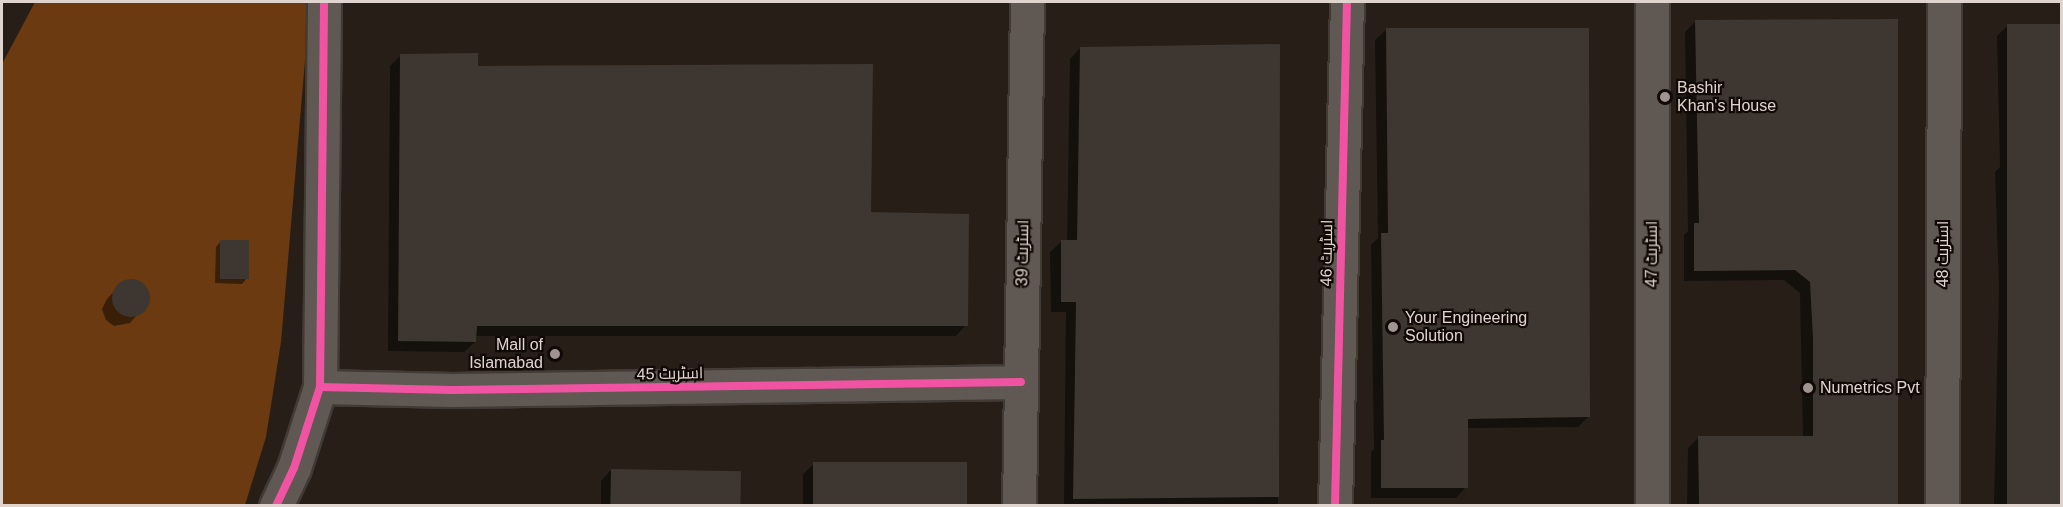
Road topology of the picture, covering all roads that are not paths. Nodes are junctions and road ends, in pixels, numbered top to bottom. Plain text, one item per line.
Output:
1 (324, 2) edge
2 (1027, 2) edge
3 (1347, 2) edge
4 (1652, 2) edge
5 (1944, 2) edge
6 (1021, 382) junction
7 (320, 387) junction
8 (276, 506) edge
9 (1019, 506) edge
10 (1335, 506) edge
11 (1652, 506) edge
12 (1942, 506) edge

1 - 7 street
2 - 6 street, اسٹریٹ 39
3 - 10 street, اسٹریٹ 46
4 - 11 street, اسٹریٹ 47
5 - 12 street, اسٹریٹ 48
6 - 7 street, اسٹریٹ 45
6 - 9 street, اسٹریٹ 39
7 - 8 street

